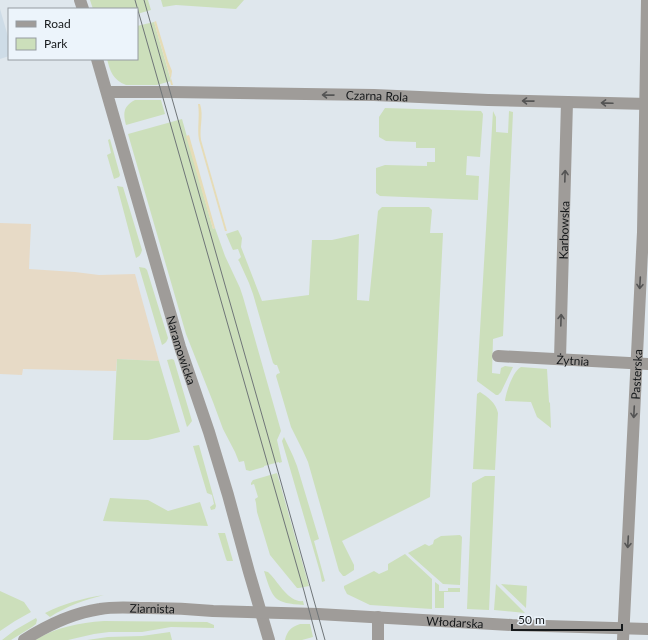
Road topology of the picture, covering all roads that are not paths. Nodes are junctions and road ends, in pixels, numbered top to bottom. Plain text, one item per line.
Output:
1 (647, 0) edge
2 (97, 60) edge
3 (107, 92) junction
4 (567, 102) junction
5 (647, 104) edge
6 (645, 232) edge
7 (498, 356) dead end
8 (560, 359) junction
9 (642, 364) edge
10 (261, 612) junction
11 (378, 617) junction
12 (648, 629) edge
13 (623, 634) edge
14 (24, 640) edge
15 (269, 640) edge
16 (378, 640) edge

1 - 5 street, Pasterska
2 - 3 street, Naramowicka
4 -> 3 street, Czarna Rola
3 - 10 street, Naramowicka
5 -> 4 street, Czarna Rola
8 -> 4 street, Karbowska
5 - 6 street, Pasterska
6 -> 9 street, Pasterska
7 - 8 street, Żytnia
8 - 9 street, Żytnia
9 -> 13 street, Pasterska
10 - 11 street, Włodarska
10 - 14 street, Ziarnista
10 - 15 street, Naramowicka
11 - 13 street, Włodarska
11 - 16 street
12 - 13 street, Włodarska

